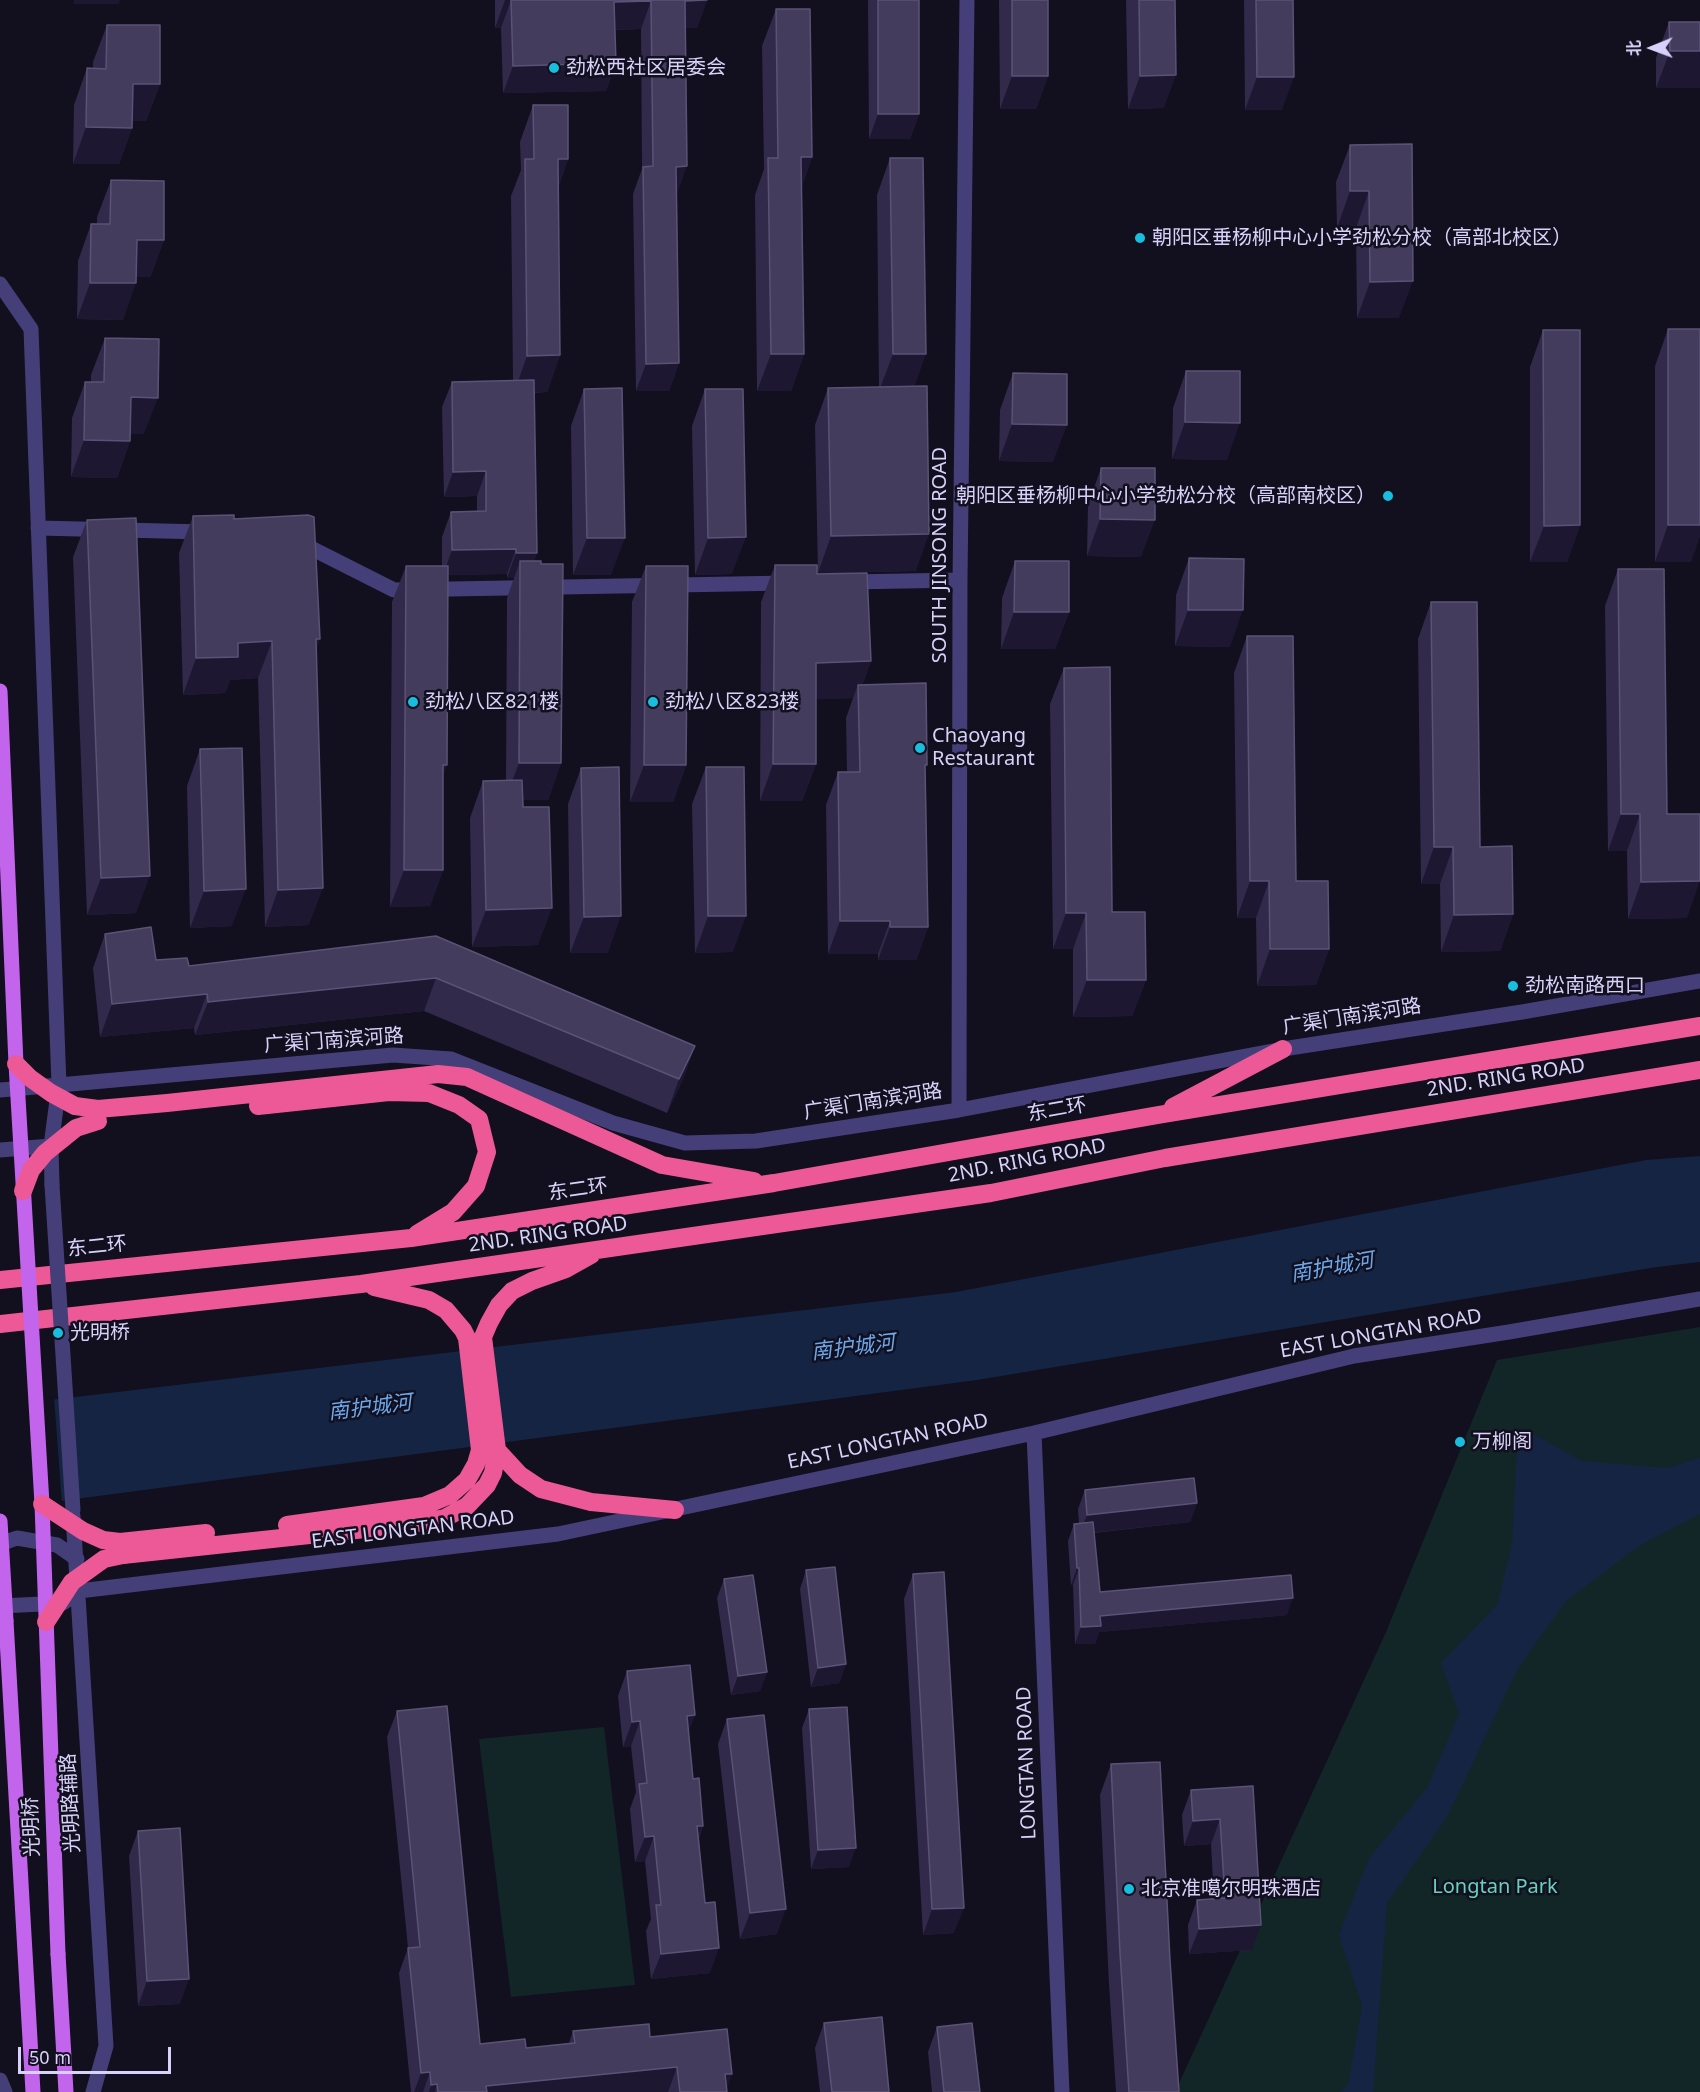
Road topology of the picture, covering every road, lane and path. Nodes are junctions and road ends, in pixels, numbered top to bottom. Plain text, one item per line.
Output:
1 (967, 0) edge
2 (0, 284) edge
3 (38, 528) junction
4 (224, 532) edge
5 (282, 534) edge
6 (960, 580) junction
7 (807, 582) edge
8 (830, 582) edge
9 (0, 691) edge
10 (1700, 981) edge
11 (1700, 1026) edge
12 (1283, 1049) junction
13 (16, 1064) junction
14 (1700, 1070) edge
15 (58, 1085) junction
16 (0, 1090) edge
17 (959, 1110) junction
18 (98, 1115) junction
19 (1158, 1115) junction
20 (51, 1146) junction
21 (0, 1150) edge
22 (774, 1184) junction
23 (23, 1191) junction
24 (411, 1238) junction
25 (601, 1250) junction
26 (0, 1280) edge
27 (360, 1284) junction
28 (1700, 1299) edge
29 (0, 1324) edge
30 (475, 1338) junction
31 (1034, 1433) junction
32 (488, 1450) junction
33 (42, 1504) junction
34 (675, 1510) junction
35 (0, 1521) edge
36 (0, 1544) edge
37 (121, 1548) junction
38 (77, 1559) junction
39 (79, 1591) junction
40 (2, 1614) edge
41 (46, 1622) junction
42 (0, 2080) edge
43 (5, 2092) edge
44 (33, 2092) edge
45 (66, 2092) edge
46 (93, 2092) edge
47 (1062, 2092) edge

1 - 6 street, SOUTH JINSONG ROAD
2 - 3 street
3 - 4 street
3 - 15 street
5 - 7 street
6 - 8 street
6 - 17 street, SOUTH JINSONG ROAD
9 - 13 main road, 光明桥
10 - 12 street, 广渠门南滨河路
11 - 19 highway, 2ND. RING ROAD
12 - 17 street, 广渠门南滨河路
12 - 19 highway
13 - 18 highway, bridge
13 - 23 main road, 光明桥, bridge
14 - 25 highway, 2ND. RING ROAD
15 - 16 street, 广渠门南滨河路
15 - 17 street, 广渠门南滨河路
15 - 20 street
18 - 22 highway
18 - 23 highway, bridge
18 - 24 highway
19 - 22 highway, 东二环
20 - 21 street
20 - 38 street, 光明路辅路, bridge
22 - 24 highway, 东二环
23 - 33 main road, 光明桥, bridge
24 - 26 highway, 东二环
25 - 27 highway, 2ND. RING ROAD
25 - 30 highway
27 - 29 highway
27 - 30 highway
28 - 31 street, EAST LONGTAN ROAD
30 - 32 highway
31 - 34 street, EAST LONGTAN ROAD
31 - 47 street, LONGTAN ROAD
32 - 34 highway
32 - 37 highway
33 - 37 highway, bridge
33 - 41 main road, 光明桥, bridge
34 - 39 street, EAST LONGTAN ROAD
35 - 40 main road, 光明桥, bridge
36 - 38 street
37 - 41 highway, bridge
38 - 39 street, 光明路辅路
39 - 40 street, EAST LONGTAN ROAD
39 - 46 street, 光明路辅路
40 - 44 main road, 光明桥
41 - 45 main road, 光明桥, bridge
42 - 43 street

